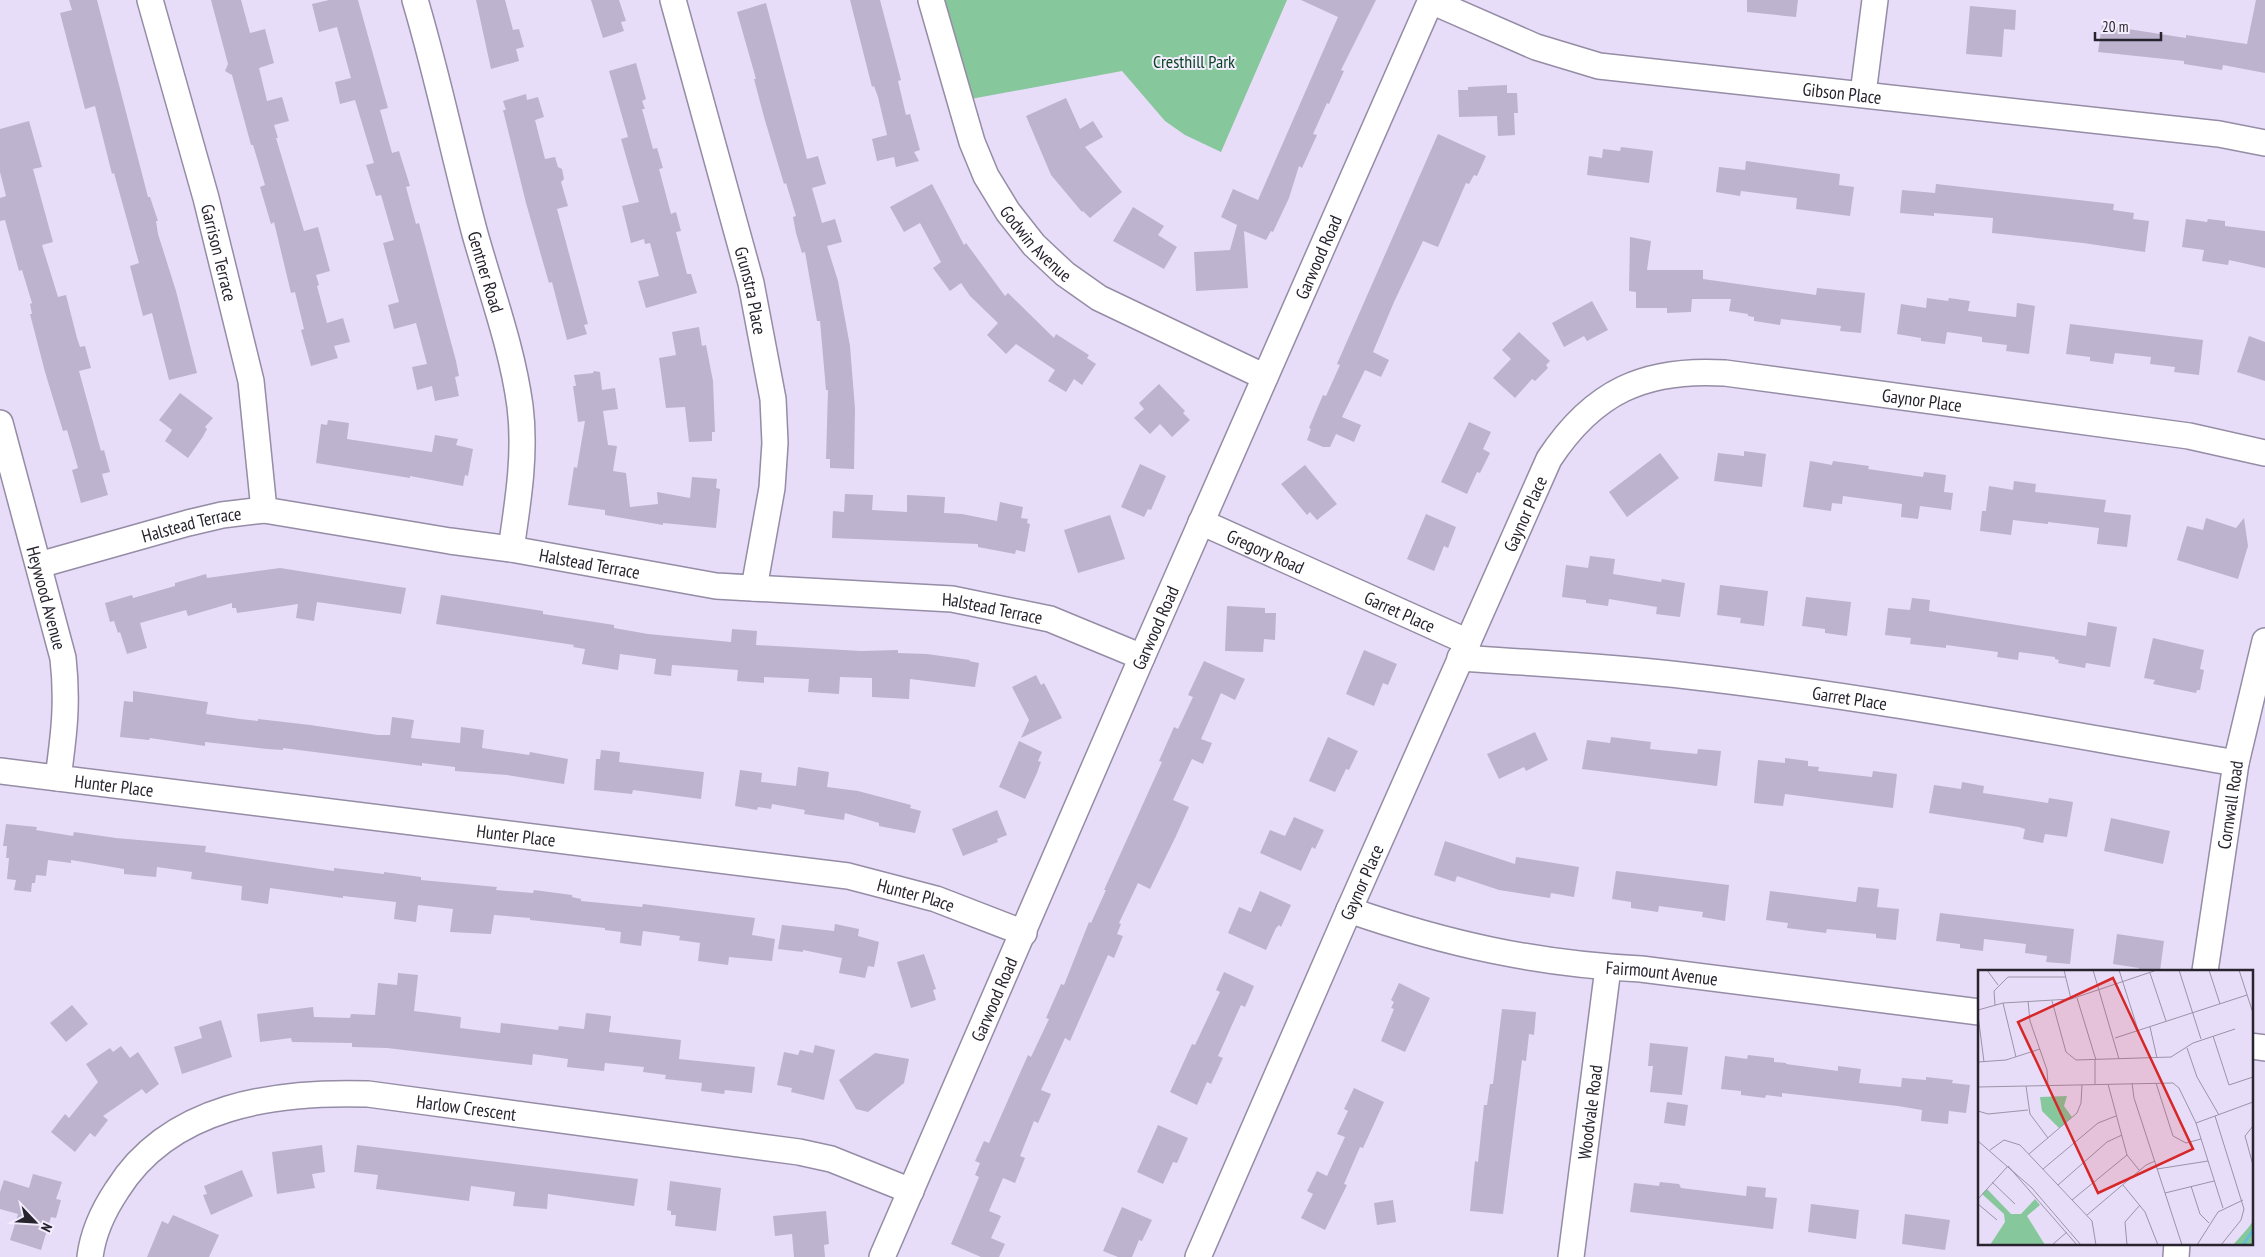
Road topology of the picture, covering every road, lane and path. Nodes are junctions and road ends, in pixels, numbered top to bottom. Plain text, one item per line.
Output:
1 (150, 0) edge
2 (415, 0) edge
3 (673, 0) edge
4 (931, 0) edge
5 (1431, 0) edge
6 (1875, 0) edge
7 (1863, 94) junction
8 (2265, 143) edge
9 (1265, 377) junction
10 (0, 423) edge
11 (2265, 452) edge
12 (264, 510) junction
13 (1202, 522) junction
14 (511, 549) junction
15 (38, 565) junction
16 (1332, 581) joint
17 (754, 588) junction
18 (2265, 641) edge
19 (1464, 650) junction
20 (1142, 657) junction
21 (2258, 692) edge
22 (2236, 762) junction
23 (0, 771) edge
24 (58, 778) junction
25 (1349, 910) junction
26 (1024, 933) junction
27 (1608, 968) junction
28 (2205, 970) edge
29 (1978, 1012) edge
30 (2252, 1046) edge
31 (2265, 1048) edge
32 (911, 1191) junction
33 (2177, 1244) edge
34 (90, 1257) edge
35 (882, 1257) edge
36 (1198, 1257) edge
37 (1571, 1257) edge
38 (2176, 1257) edge

1 - 12 street, Garrison Terrace
2 - 14 street, Gentner Road
3 - 17 street, Grunstra Place
4 - 9 street, Godwin Avenue
5 - 7 street, Gibson Place
5 - 9 street, Garwood Road
6 - 7 street
7 - 8 street, Gibson Place
9 - 13 street, Garwood Road
10 - 15 street, Heywood Avenue
11 - 19 street, Gaynor Place
12 - 14 street, Halstead Terrace
12 - 15 street, Halstead Terrace
13 - 16 street, Gregory Road
13 - 20 street, Garwood Road
14 - 17 street, Halstead Terrace
15 - 24 street, Heywood Avenue
16 - 19 street, Garret Place
17 - 20 street, Halstead Terrace
18 - 21 street, Cornwall Road
19 - 22 street, Garret Place
19 - 25 street, Gaynor Place
20 - 26 street, Garwood Road
21 - 22 street, Cornwall Road
22 - 28 street, Cornwall Road
23 - 24 street, Hunter Place
24 - 26 street, Hunter Place
25 - 27 street, Fairmount Avenue
25 - 36 street, Gaynor Place
26 - 32 street, Garwood Road
27 - 29 street, Fairmount Avenue
27 - 37 street, Woodvale Road
30 - 31 street
32 - 34 street, Harlow Crescent
32 - 35 street, Garwood Road
33 - 38 street

